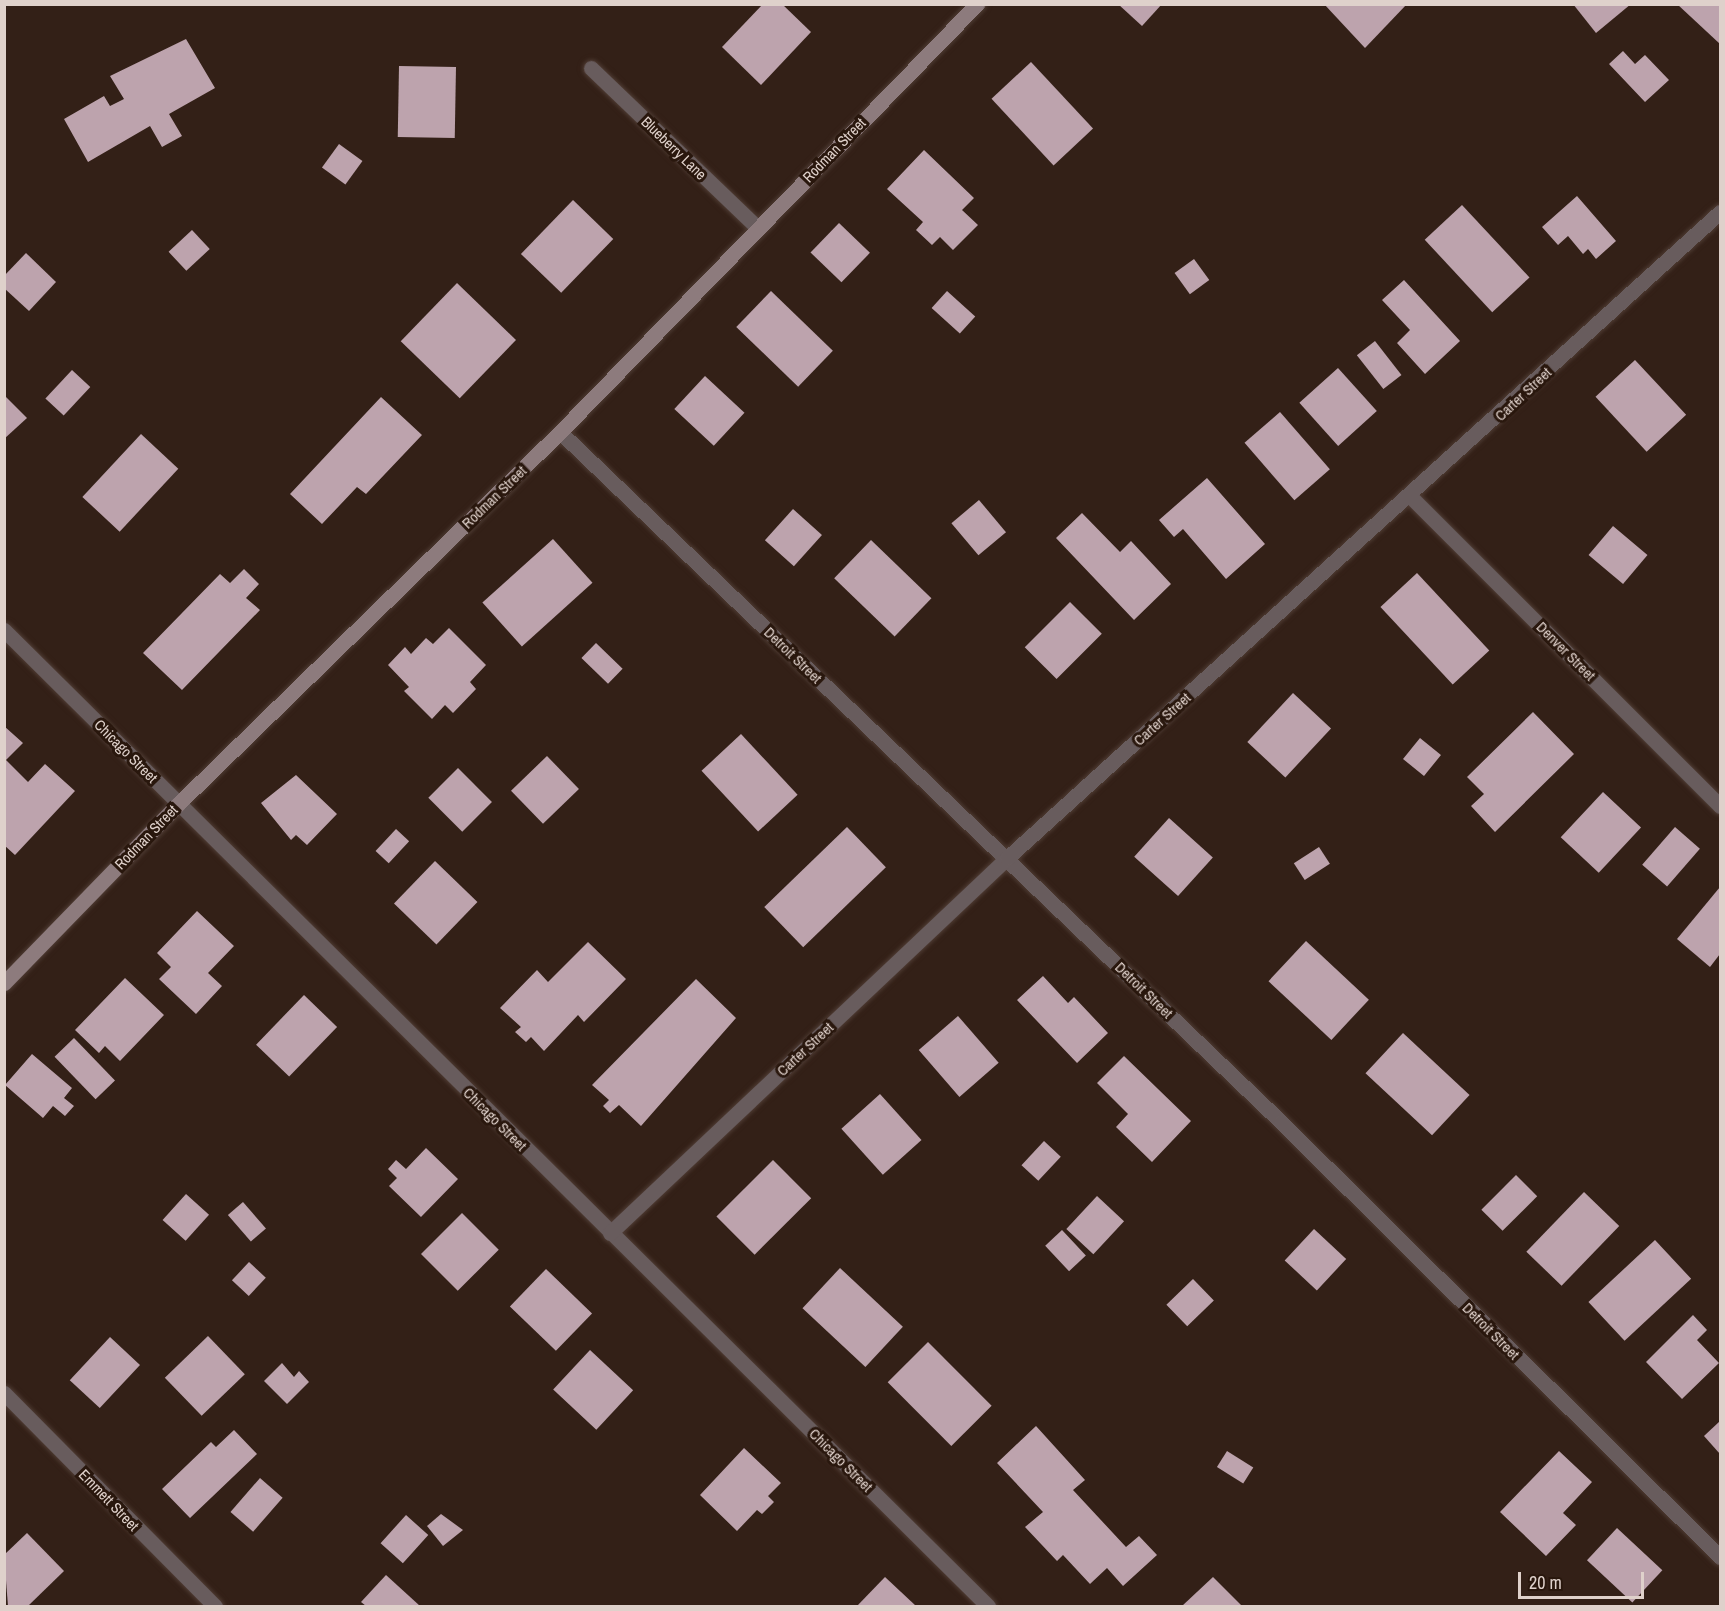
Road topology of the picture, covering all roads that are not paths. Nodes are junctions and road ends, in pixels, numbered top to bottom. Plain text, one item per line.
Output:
1 (977, 4) edge
2 (591, 68) dead end
3 (1720, 212) edge
4 (758, 228) junction
5 (560, 432) junction
6 (1411, 497) junction
7 (4, 630) edge
8 (178, 804) junction
9 (1720, 806) edge
10 (1007, 858) junction
11 (4, 983) edge
12 (610, 1233) junction
13 (4, 1393) edge
14 (1720, 1557) edge
15 (215, 1606) edge
16 (988, 1606) edge

1 - 4 street, Rodman Street
2 - 4 street, Blueberry Lane
3 - 6 street, Carter Street
4 - 5 street, Rodman Street
5 - 8 street, Rodman Street
5 - 10 street, Detroit Street
6 - 9 street, Denver Street
6 - 10 street, Carter Street
7 - 8 street, Chicago Street
8 - 11 street, Rodman Street
8 - 12 street, Chicago Street
10 - 12 street, Carter Street
10 - 14 street, Detroit Street
12 - 16 street, Chicago Street
13 - 15 street, Emmett Street

